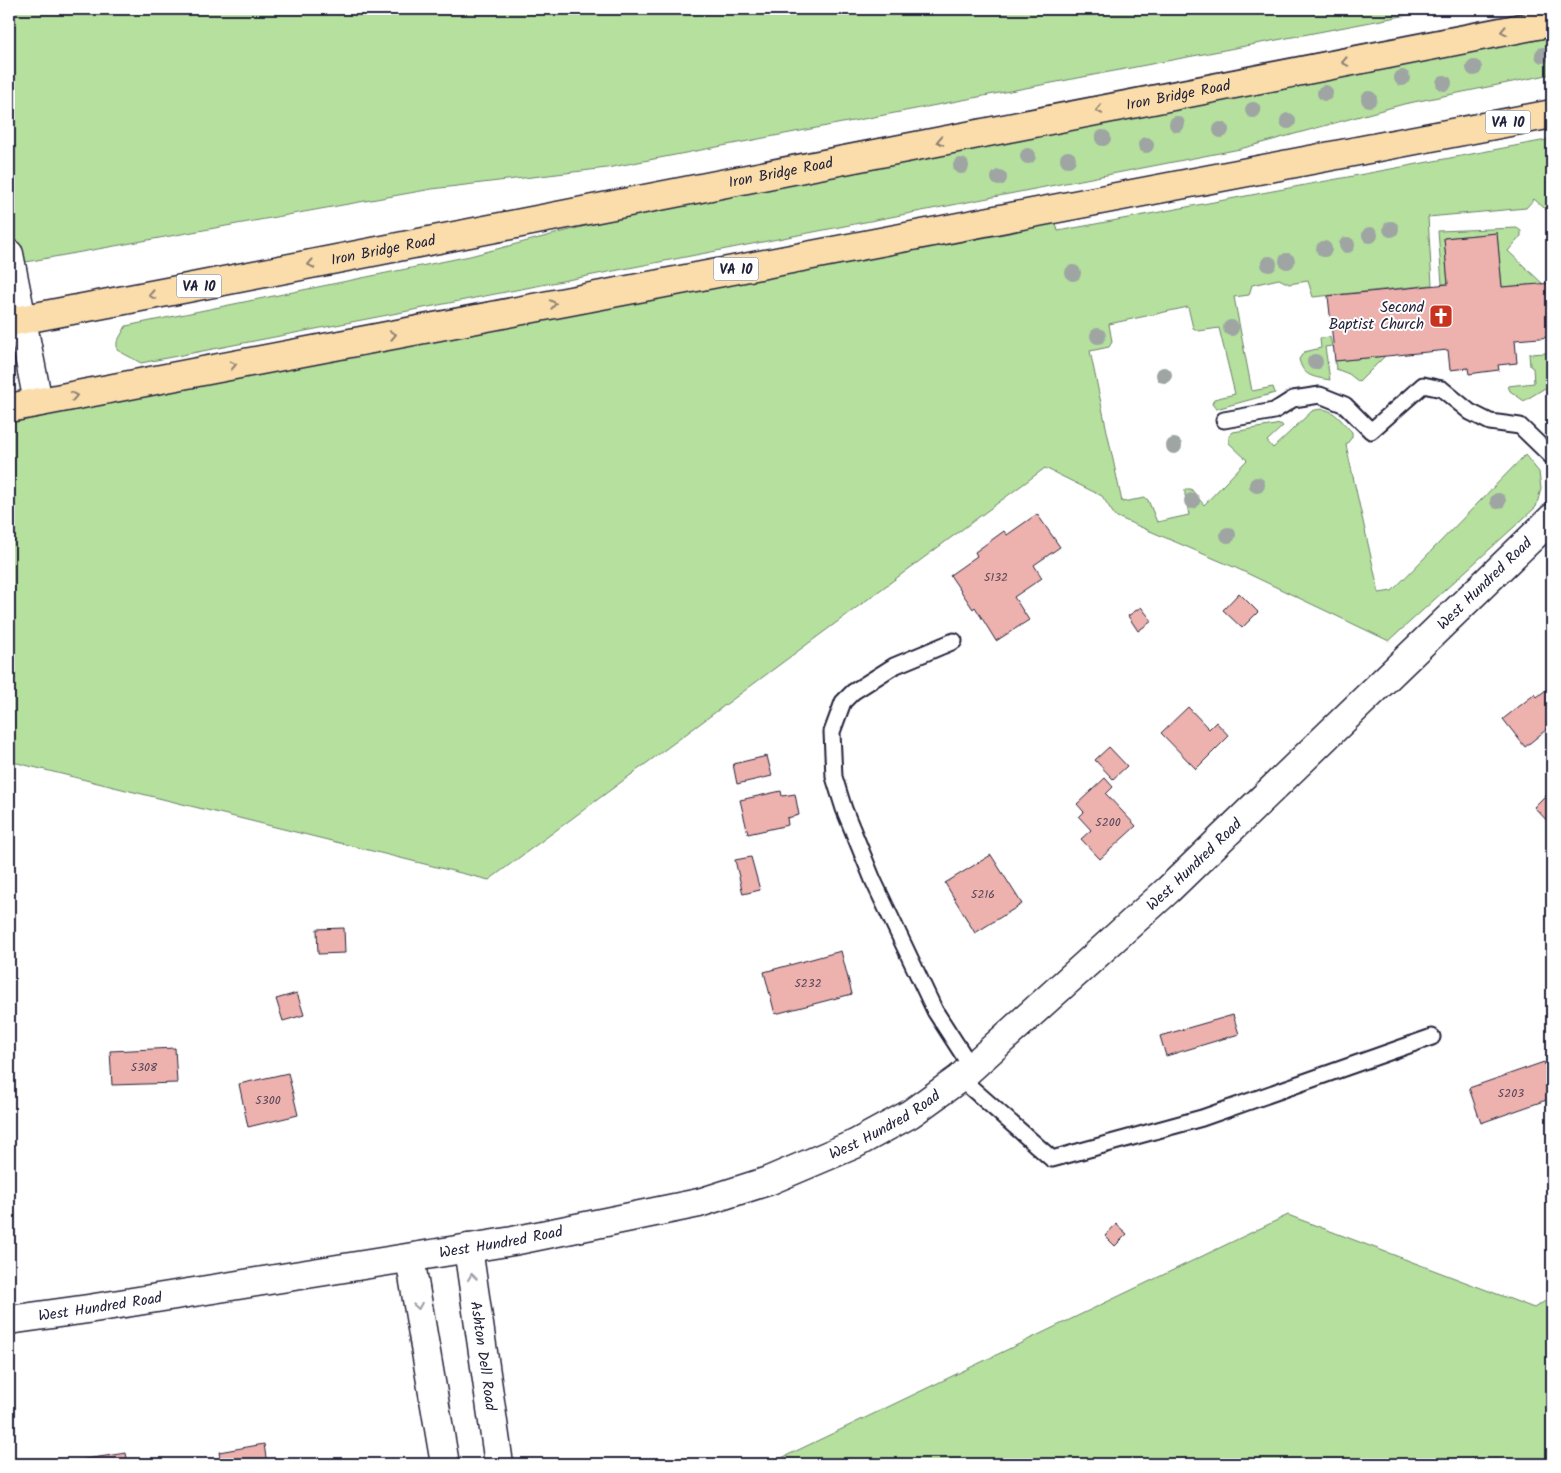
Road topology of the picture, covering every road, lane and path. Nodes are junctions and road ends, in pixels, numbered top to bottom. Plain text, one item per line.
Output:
1 (1552, 22) edge
2 (1552, 114) edge
3 (9, 254) edge
4 (15, 320) edge
5 (38, 402) junction
6 (9, 408) edge
7 (1224, 420) dead end
8 (1552, 457) edge
9 (1552, 518) edge
10 (954, 641) dead end
11 (1432, 1037) dead end
12 (966, 1073) junction
13 (468, 1248) junction
14 (410, 1258) junction
15 (9, 1320) edge
16 (445, 1464) edge
17 (499, 1464) edge

1 -> 4 main road, Iron Bridge Road / VA 10
5 -> 2 main road, VA 10
3 - 4 street
4 - 5 street
5 - 6 main road, VA 10
7 - 8 lane
9 - 12 street, West Hundred Road
10 - 12 lane
11 - 12 lane
12 - 13 street, West Hundred Road
13 - 14 street, West Hundred Road
17 -> 13 street, Ashton Dell Road
14 - 15 street, West Hundred Road
14 -> 16 street

